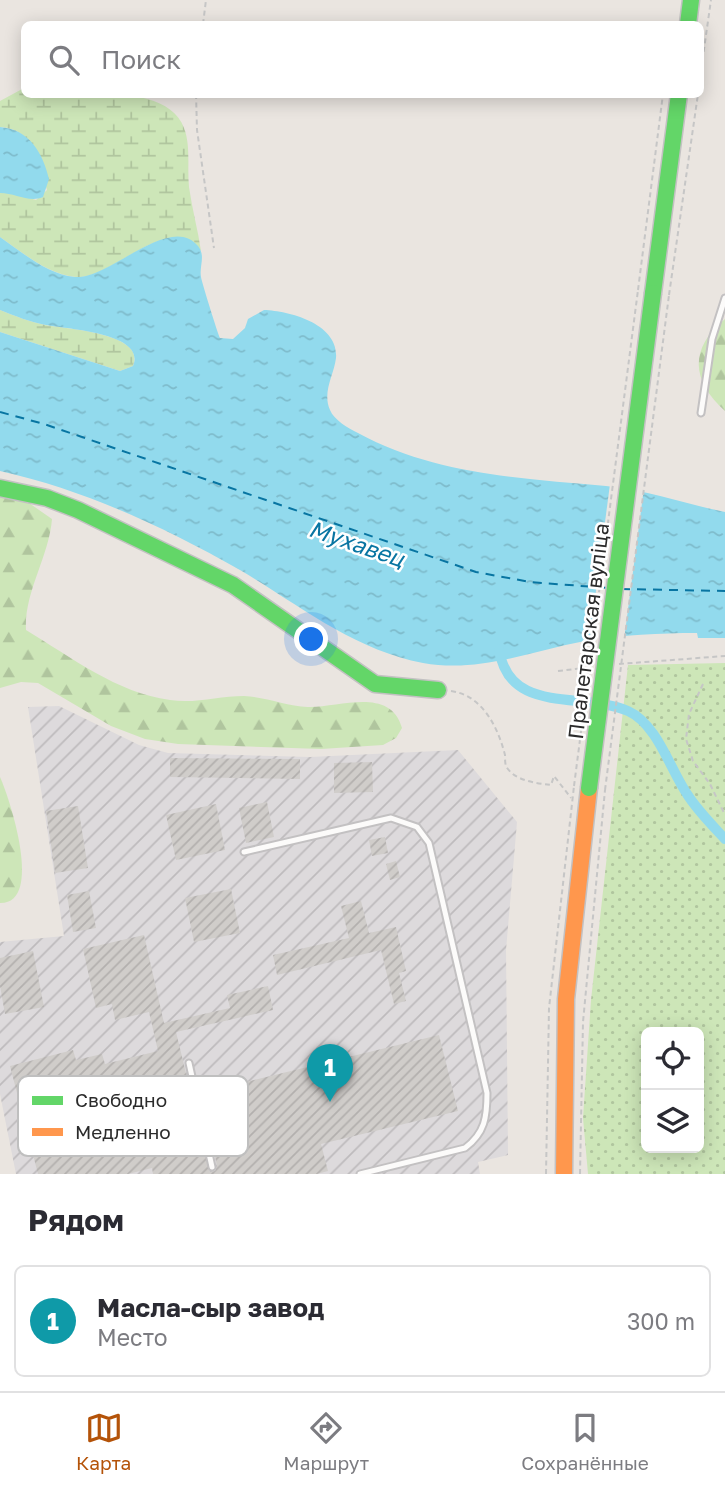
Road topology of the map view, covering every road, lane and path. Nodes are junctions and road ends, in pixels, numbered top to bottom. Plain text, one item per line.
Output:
1 (206, 0) edge
2 (691, 0) edge
3 (711, 0) edge
4 (203, 21) edge
5 (688, 21) edge
6 (704, 54) edge
7 (196, 98) edge
8 (663, 98) edge
9 (678, 98) edge
10 (697, 98) edge
11 (214, 248) dead end
12 (653, 293) junction
13 (725, 298) edge
14 (701, 414) dead end
15 (0, 488) edge
16 (725, 656) edge
17 (607, 665) dead end
18 (595, 667) dead end
19 (558, 671) dead end
20 (704, 684) dead end
21 (438, 690) joint
22 (589, 788) junction
23 (571, 799) dead end
24 (725, 815) edge
25 (244, 852) dead end
26 (189, 1063) dead end
27 (192, 1076) edge
28 (210, 1156) edge
29 (212, 1167) dead end
30 (360, 1174) edge
31 (564, 1174) edge
32 (580, 1174) edge

1 - 4 path
2 - 5 main road
3 - 6 path
7 - 11 path
8 - 12 path
9 - 12 main road, Пралетарская вуліца
10 - 12 path
12 - 22 main road, Пралетарская вуліца, bridge
12 - 22 path, bridge
12 - 22 path, bridge
13 - 14 lane
15 - 21 main road
16 - 17 path
18 - 19 path
20 - 24 path
21 - 23 path
22 - 31 main road, Пралетарская вуліца
22 - 32 path
25 - 30 lane
26 - 27 lane
28 - 29 lane

